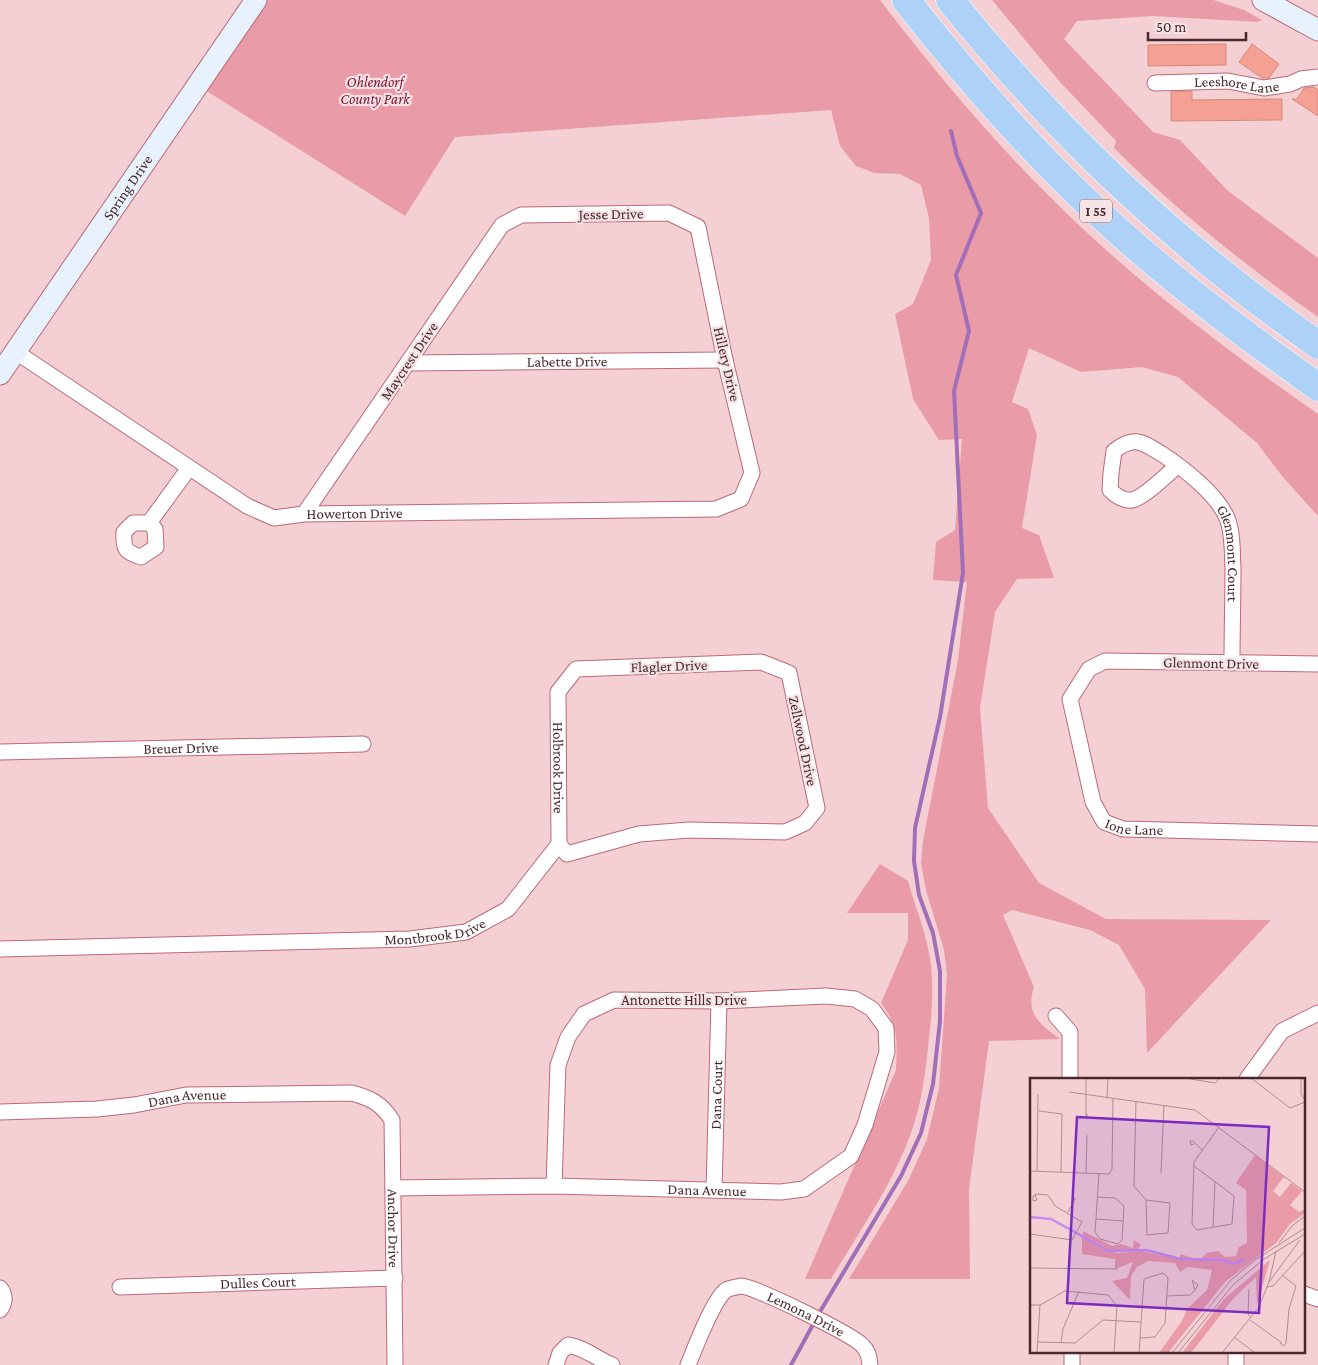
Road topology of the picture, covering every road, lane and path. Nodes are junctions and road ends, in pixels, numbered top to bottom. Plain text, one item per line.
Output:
1 (256, 0) edge
2 (906, 0) edge
3 (950, 0) edge
4 (1263, 0) edge
5 (1318, 30) edge
6 (1318, 77) edge
7 (1155, 83) dead end
8 (521, 215) joint
9 (698, 228) joint
10 (1318, 345) edge
11 (16, 352) junction
12 (726, 360) junction
13 (408, 363) junction
14 (0, 374) edge
15 (1318, 387) edge
16 (1177, 466) junction
17 (188, 468) junction
18 (741, 499) joint
19 (304, 514) junction
20 (148, 523) dead end
21 (1105, 661) joint
22 (1232, 663) junction
23 (1318, 664) edge
24 (789, 673) joint
25 (558, 692) joint
26 (363, 744) dead end
27 (0, 752) edge
28 (1318, 834) edge
29 (559, 844) junction
30 (0, 949) edge
31 (719, 1001) junction
32 (872, 1009) joint
33 (1318, 1013) edge
34 (1056, 1016) dead end
35 (1070, 1078) edge
36 (1248, 1078) edge
37 (372, 1099) joint
38 (0, 1112) edge
39 (554, 1186) junction
40 (393, 1188) junction
41 (714, 1190) junction
42 (395, 1278) junction
43 (0, 1288) edge
44 (120, 1288) dead end
45 (1306, 1295) edge
46 (1318, 1299) edge
47 (0, 1310) edge
48 (1072, 1352) edge
49 (1236, 1352) edge
50 (601, 1363) edge
51 (395, 1365) edge
52 (556, 1365) edge
53 (688, 1365) edge
54 (870, 1365) edge
55 (1072, 1365) edge
56 (1236, 1365) edge

1 - 11 street, Spring Drive
2 - 15 highway, I 55
3 - 10 highway, I 55
4 - 5 street
6 - 7 street, Leeshore Lane
8 - 9 street, Jesse Drive
8 - 13 street, Maycrest Drive
9 - 12 street, Hillery Drive
11 - 14 street, Spring Drive
11 - 17 street, Howerton Drive
12 - 13 street, Labette Drive
12 - 18 street, Hillery Drive
13 - 19 street, Maycrest Drive
16 - 16 street, Glenmont Court
16 - 22 street, Glenmont Court
17 - 19 street, Howerton Drive
17 - 20 street
18 - 19 street, Howerton Drive
21 - 22 street, Glenmont Drive
21 - 28 street, Ione Lane
22 - 23 street, Glenmont Drive
24 - 25 street, Flagler Drive
24 - 29 street, Zellwood Drive
25 - 29 street, Holbrook Drive
26 - 27 street, Breuer Drive
29 - 30 street, Montbrook Drive
31 - 32 street, Antonette Hills Drive
31 - 39 street, Antonette Hills Drive
31 - 41 street, Dana Court
32 - 41 street, Dana Avenue
33 - 36 street
34 - 35 street
37 - 38 street, Dana Avenue
37 - 40 street, Anchor Drive
39 - 40 street, Dana Avenue
39 - 41 street, Dana Avenue
40 - 42 street, Anchor Drive
42 - 44 street, Dulles Court
42 - 51 street, Anchor Drive
43 - 47 street
45 - 46 street
48 - 55 street
49 - 56 street
50 - 52 street
53 - 54 street, Lemona Drive

